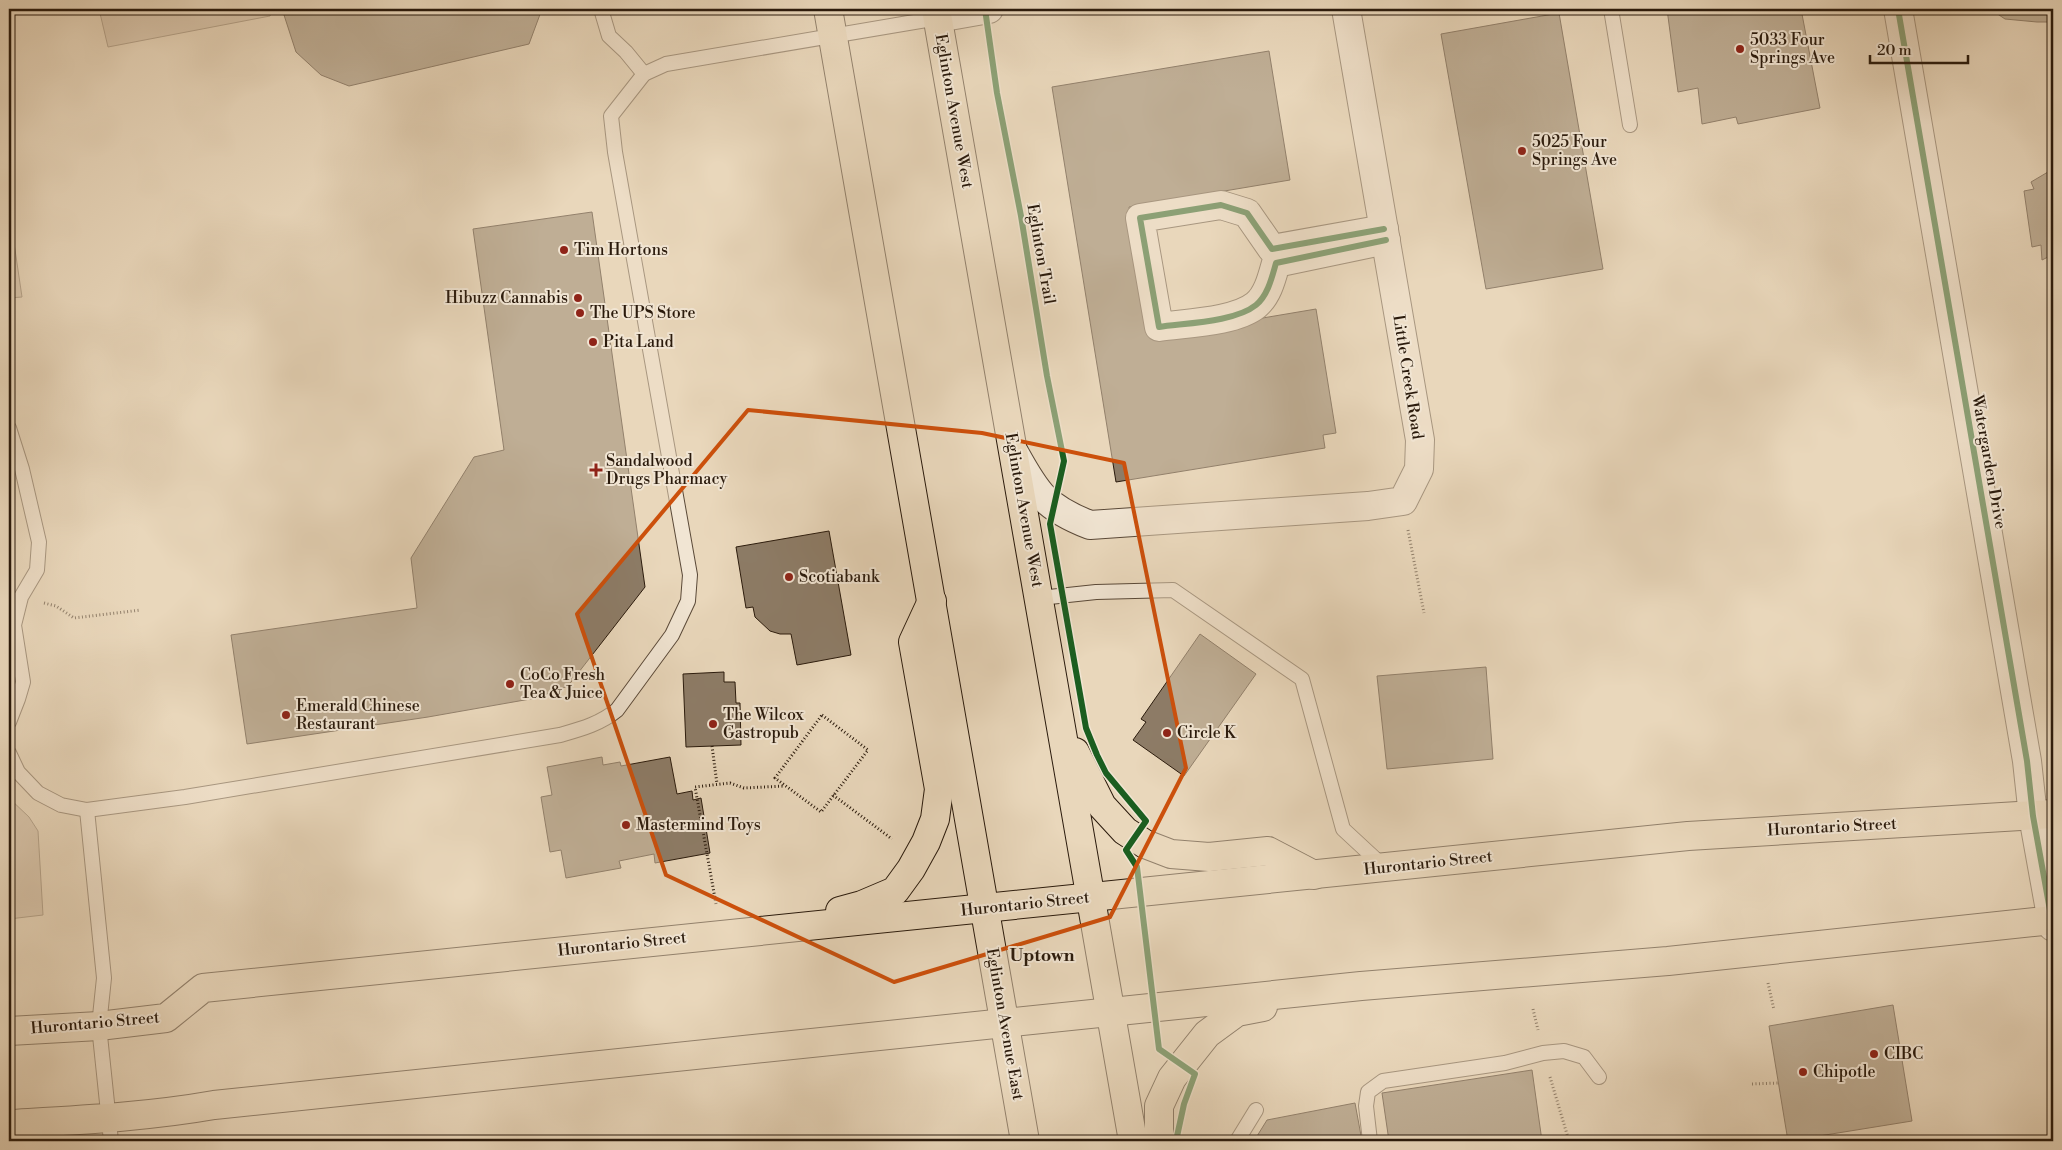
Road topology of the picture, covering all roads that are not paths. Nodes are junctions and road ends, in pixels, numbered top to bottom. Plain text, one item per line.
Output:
1 (601, 9) edge
2 (828, 9) edge
3 (989, 9) edge
4 (1346, 9) edge
5 (1611, 9) edge
6 (1898, 9) edge
7 (937, 13) edge
8 (833, 36) junction
9 (644, 74) junction
10 (1630, 125) dead end
11 (1385, 235) junction
12 (9, 428) edge
13 (1013, 450) junction
14 (1040, 598) junction
15 (932, 601) junction
16 (1058, 714) junction
17 (9, 722) edge
18 (9, 753) edge
19 (87, 810) junction
20 (2043, 815) edge
21 (1385, 868) junction
22 (1314, 875) junction
23 (1091, 897) junction
24 (985, 908) junction
25 (2053, 922) edge
26 (760, 930) junction
27 (1361, 986) junction
28 (1110, 1012) junction
29 (1004, 1023) junction
30 (99, 1026) junction
31 (9, 1031) edge
32 (1599, 1077) dead end
33 (1256, 1110) dead end
34 (9, 1124) edge
35 (110, 1130) edge
36 (1025, 1141) edge
37 (1133, 1141) edge
38 (1159, 1141) edge
39 (1237, 1141) edge
40 (1370, 1141) edge

1 - 9 lane
2 - 8 main road
3 - 7 street
4 - 11 street, Little Creek Road
5 - 10 lane
6 - 20 street, Watergarden Drive
7 - 8 lane
7 - 13 main road, Eglinton Avenue West
8 - 9 lane
8 - 15 main road
9 - 19 lane
11 - 11 street
11 - 13 street, Little Creek Road
12 - 17 lane
13 - 14 main road, Eglinton Avenue West
14 - 16 main road, Eglinton Avenue West
14 - 21 lane
15 - 24 main road
15 - 26 main road
16 - 22 main road
16 - 23 main road, Eglinton Avenue West
18 - 19 lane
19 - 30 lane
20 - 21 main road, Hurontario Street
20 - 25 street, Watergarden Drive
21 - 22 main road, Hurontario Street
22 - 23 main road, Hurontario Street
23 - 24 main road, Hurontario Street
23 - 28 main road, Eglinton Avenue West
24 - 26 main road, Hurontario Street
24 - 29 main road, Eglinton Avenue East
25 - 27 main road
26 - 30 main road, Hurontario Street
27 - 28 main road
27 - 38 main road
28 - 29 main road
28 - 37 main road
29 - 35 main road
29 - 36 main road, Eglinton Avenue East
30 - 31 main road, Hurontario Street
30 - 35 lane
32 - 40 lane
33 - 39 lane
34 - 35 main road

